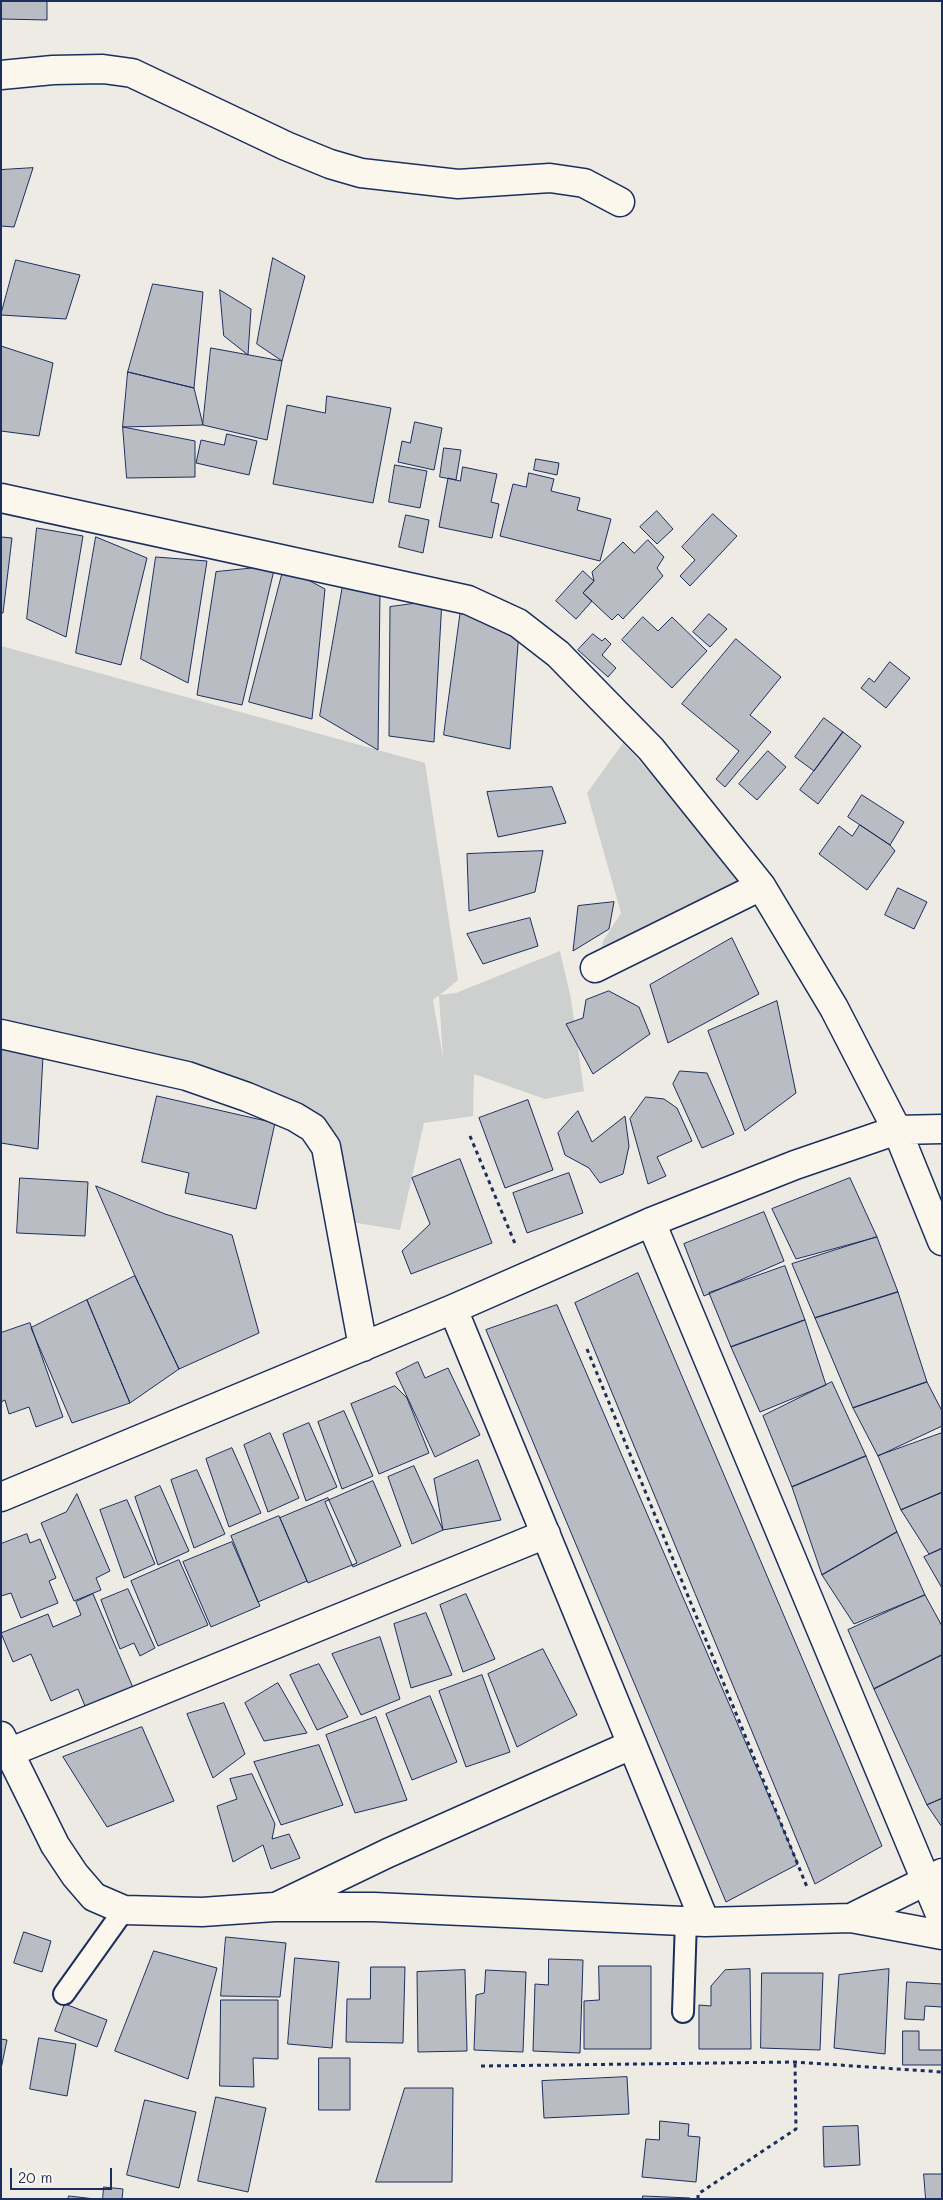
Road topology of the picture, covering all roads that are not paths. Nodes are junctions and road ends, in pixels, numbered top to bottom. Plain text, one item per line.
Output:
1 (1, 75) edge
2 (620, 202) dead end
3 (1, 498) edge
4 (761, 886) junction
5 (596, 968) dead end
6 (1, 1034) edge
7 (942, 1128) edge
8 (897, 1130) junction
9 (651, 1222) junction
10 (942, 1241) edge
11 (453, 1309) junction
12 (363, 1347) junction
13 (1, 1497) edge
14 (546, 1534) junction
15 (5, 1745) edge
16 (632, 1745) junction
17 (934, 1876) edge
18 (274, 1907) junction
19 (124, 1910) junction
20 (851, 1918) junction
21 (942, 1920) edge
22 (695, 1921) junction
23 (942, 1935) edge
24 (64, 1994) dead end
25 (683, 2012) dead end

1 - 2 street
3 - 4 street
4 - 5 street
4 - 8 street
6 - 12 street
7 - 8 street
8 - 9 street
8 - 10 street
9 - 11 street
9 - 17 street
11 - 12 street
11 - 14 street
12 - 13 street
14 - 15 street
14 - 16 street
15 - 19 street
16 - 18 street
16 - 22 street
17 - 20 street
17 - 21 street
18 - 19 street
18 - 22 street
19 - 24 lane
20 - 22 street
20 - 23 street
22 - 25 lane

